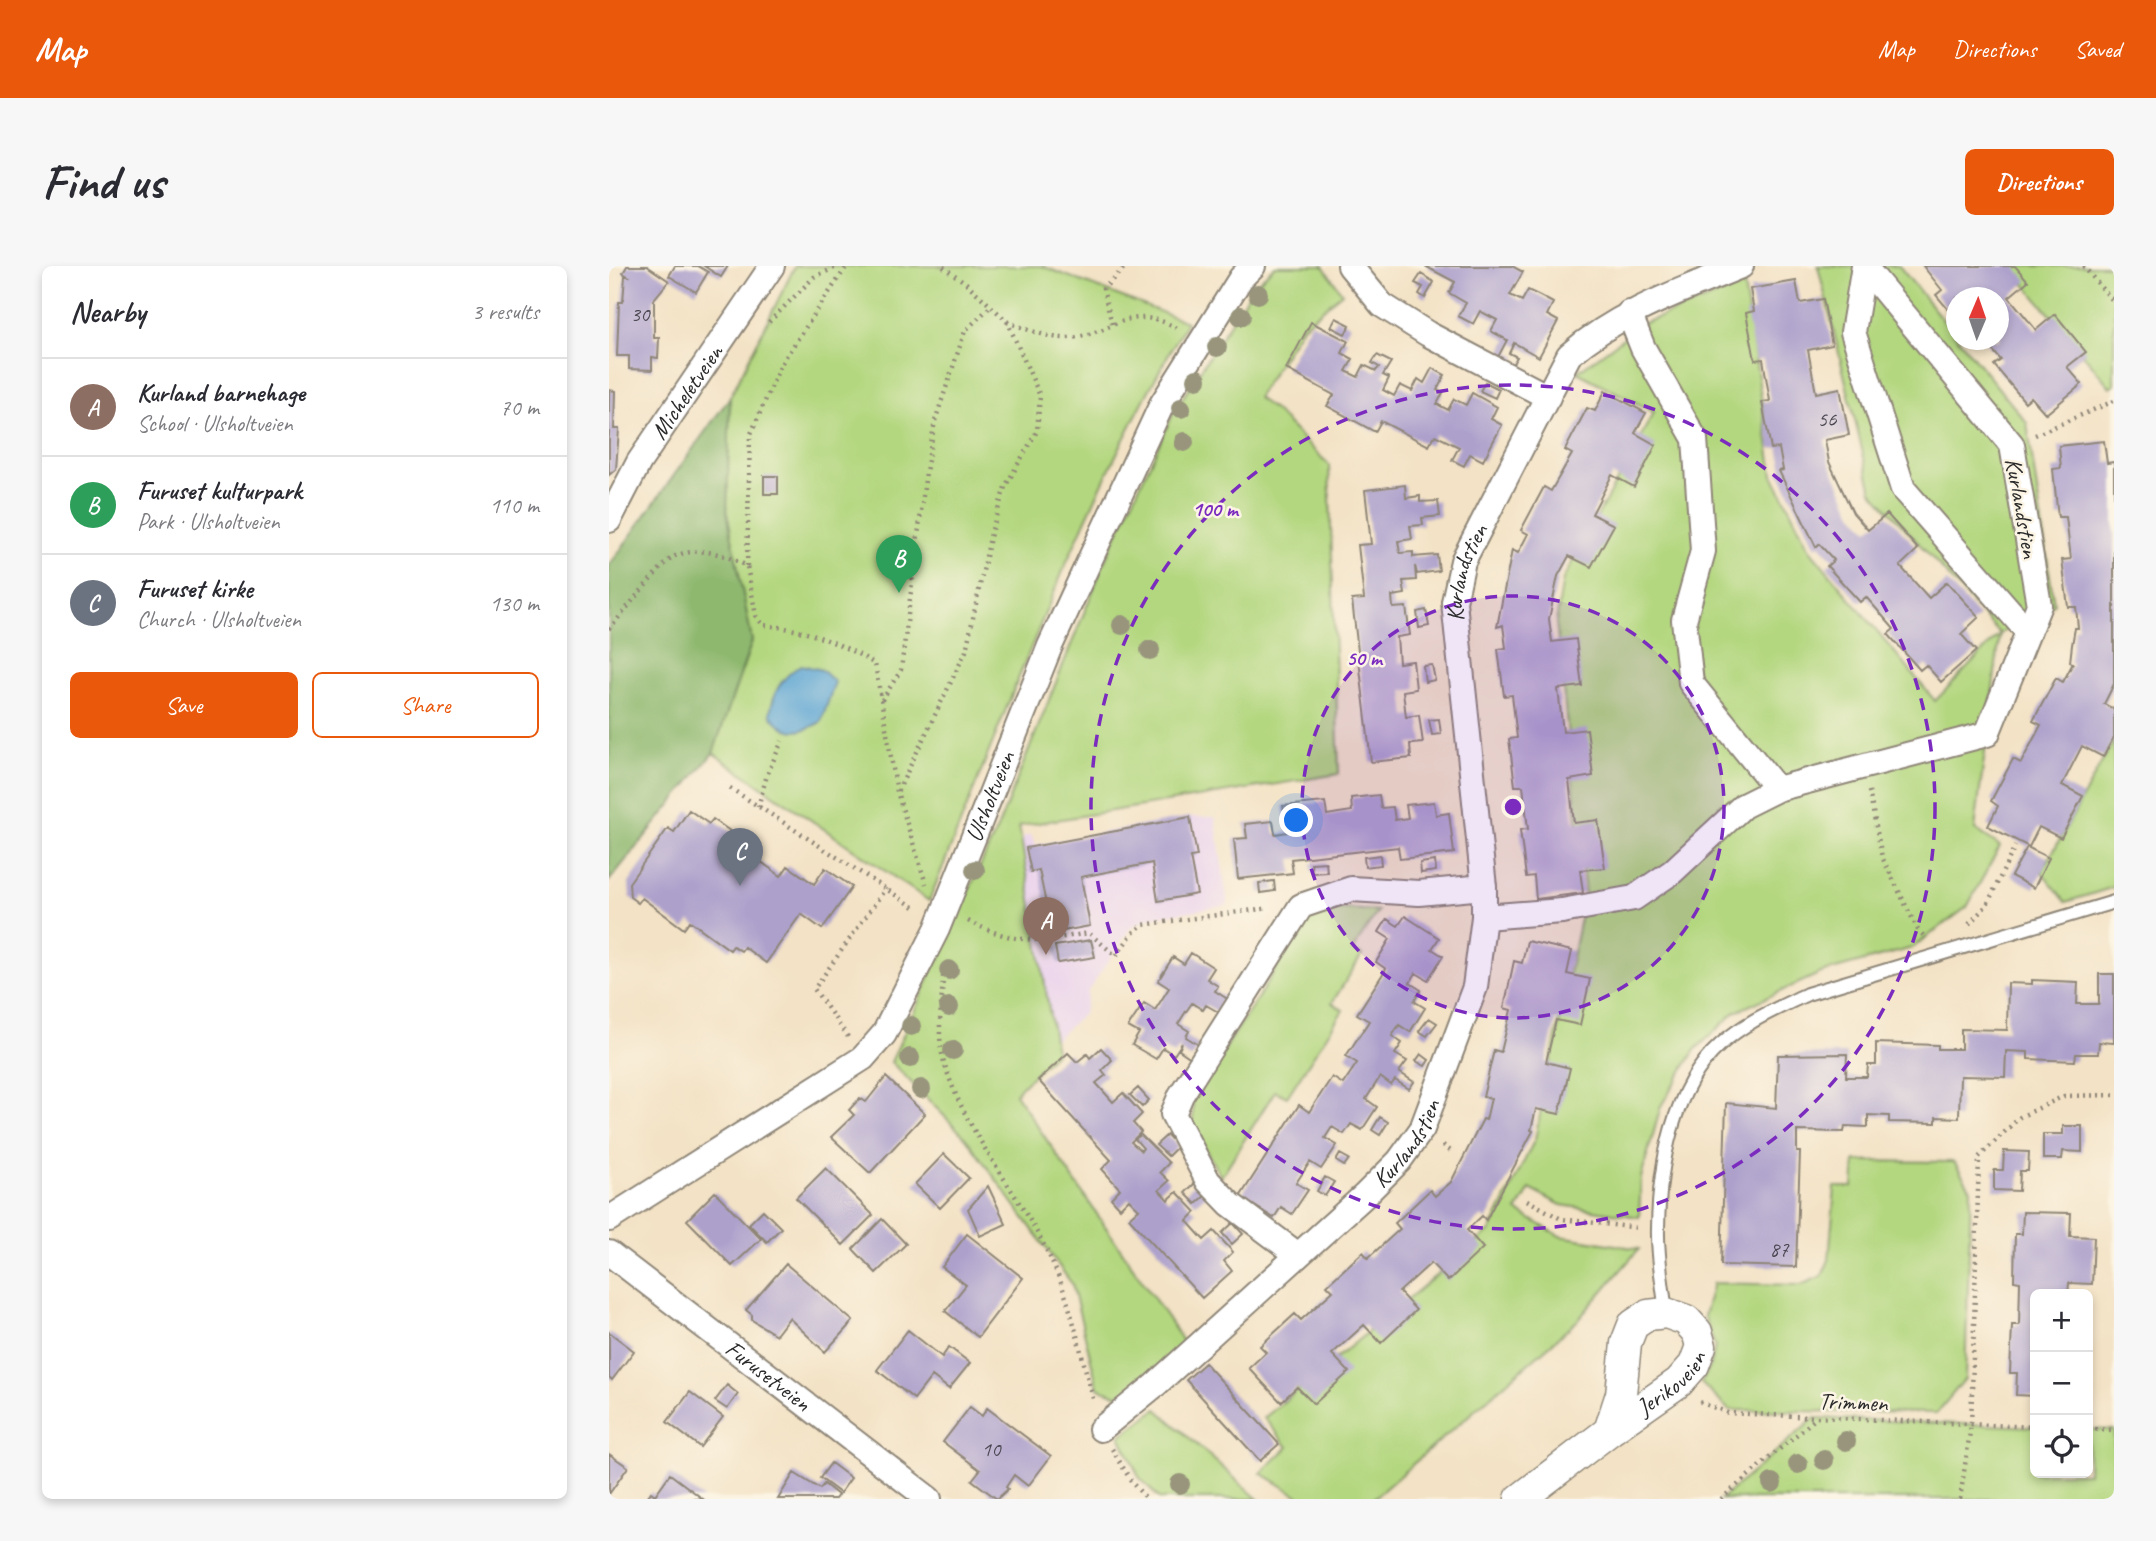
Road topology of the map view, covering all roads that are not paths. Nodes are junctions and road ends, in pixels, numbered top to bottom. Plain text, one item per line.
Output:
1 (772, 266) edge
2 (1253, 266) edge
3 (1350, 266) edge
4 (1741, 266) edge
5 (1864, 266) edge
6 (1629, 313) junction
7 (1548, 397) junction
8 (609, 520) edge
9 (2028, 632) junction
10 (1777, 789) junction
11 (1484, 887) junction
12 (2114, 902) edge
13 (1484, 918) junction
14 (609, 1219) edge
15 (609, 1253) edge
16 (1298, 1255) junction
17 (1666, 1313) junction
18 (1101, 1429) road end
19 (1609, 1431) junction
20 (929, 1499) edge
21 (1520, 1499) edge

1 - 8 street, Micheletveien
2 - 14 street, Ulsholtveien
3 - 7 street
4 - 6 street, Kurlandstien
5 - 9 street, Kurlandstien
5 - 9 street, Kurlandstien
6 - 7 street, Kurlandstien
6 - 10 street
7 - 11 street, Kurlandstien
9 - 10 street, Kurlandstien
10 - 13 street, Kurlandstien
11 - 13 street, Kurlandstien
11 - 16 street
12 - 17 lane
13 - 16 street, Kurlandstien
15 - 20 street, Furusetveien
16 - 18 street, Kurlandstien
17 - 19 street, Jerikoveien
17 - 19 street, Jerikoveien
19 - 21 street, Jerikoveien

